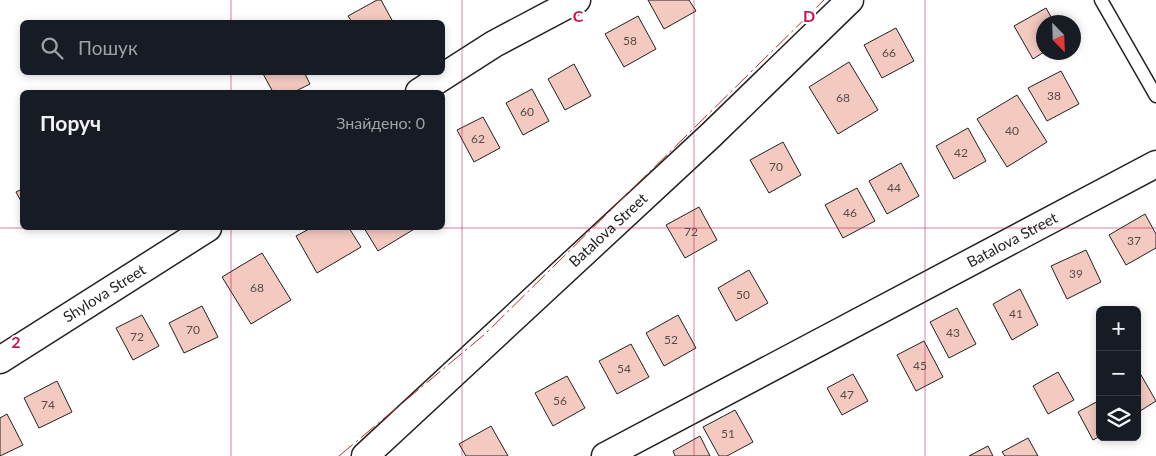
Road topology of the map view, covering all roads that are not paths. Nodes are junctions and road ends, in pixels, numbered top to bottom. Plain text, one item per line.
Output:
1 (577, 0) edge
2 (850, 0) edge
3 (1101, 0) edge
4 (422, 90) edge
5 (1156, 96) edge
6 (1156, 164) edge
7 (205, 230) edge
8 (0, 360) edge
9 (365, 456) edge
10 (605, 456) edge

1 - 4 street
2 - 9 street, Batalova Street
3 - 5 lane
6 - 10 street, Batalova Street
7 - 8 street, Shylova Street

